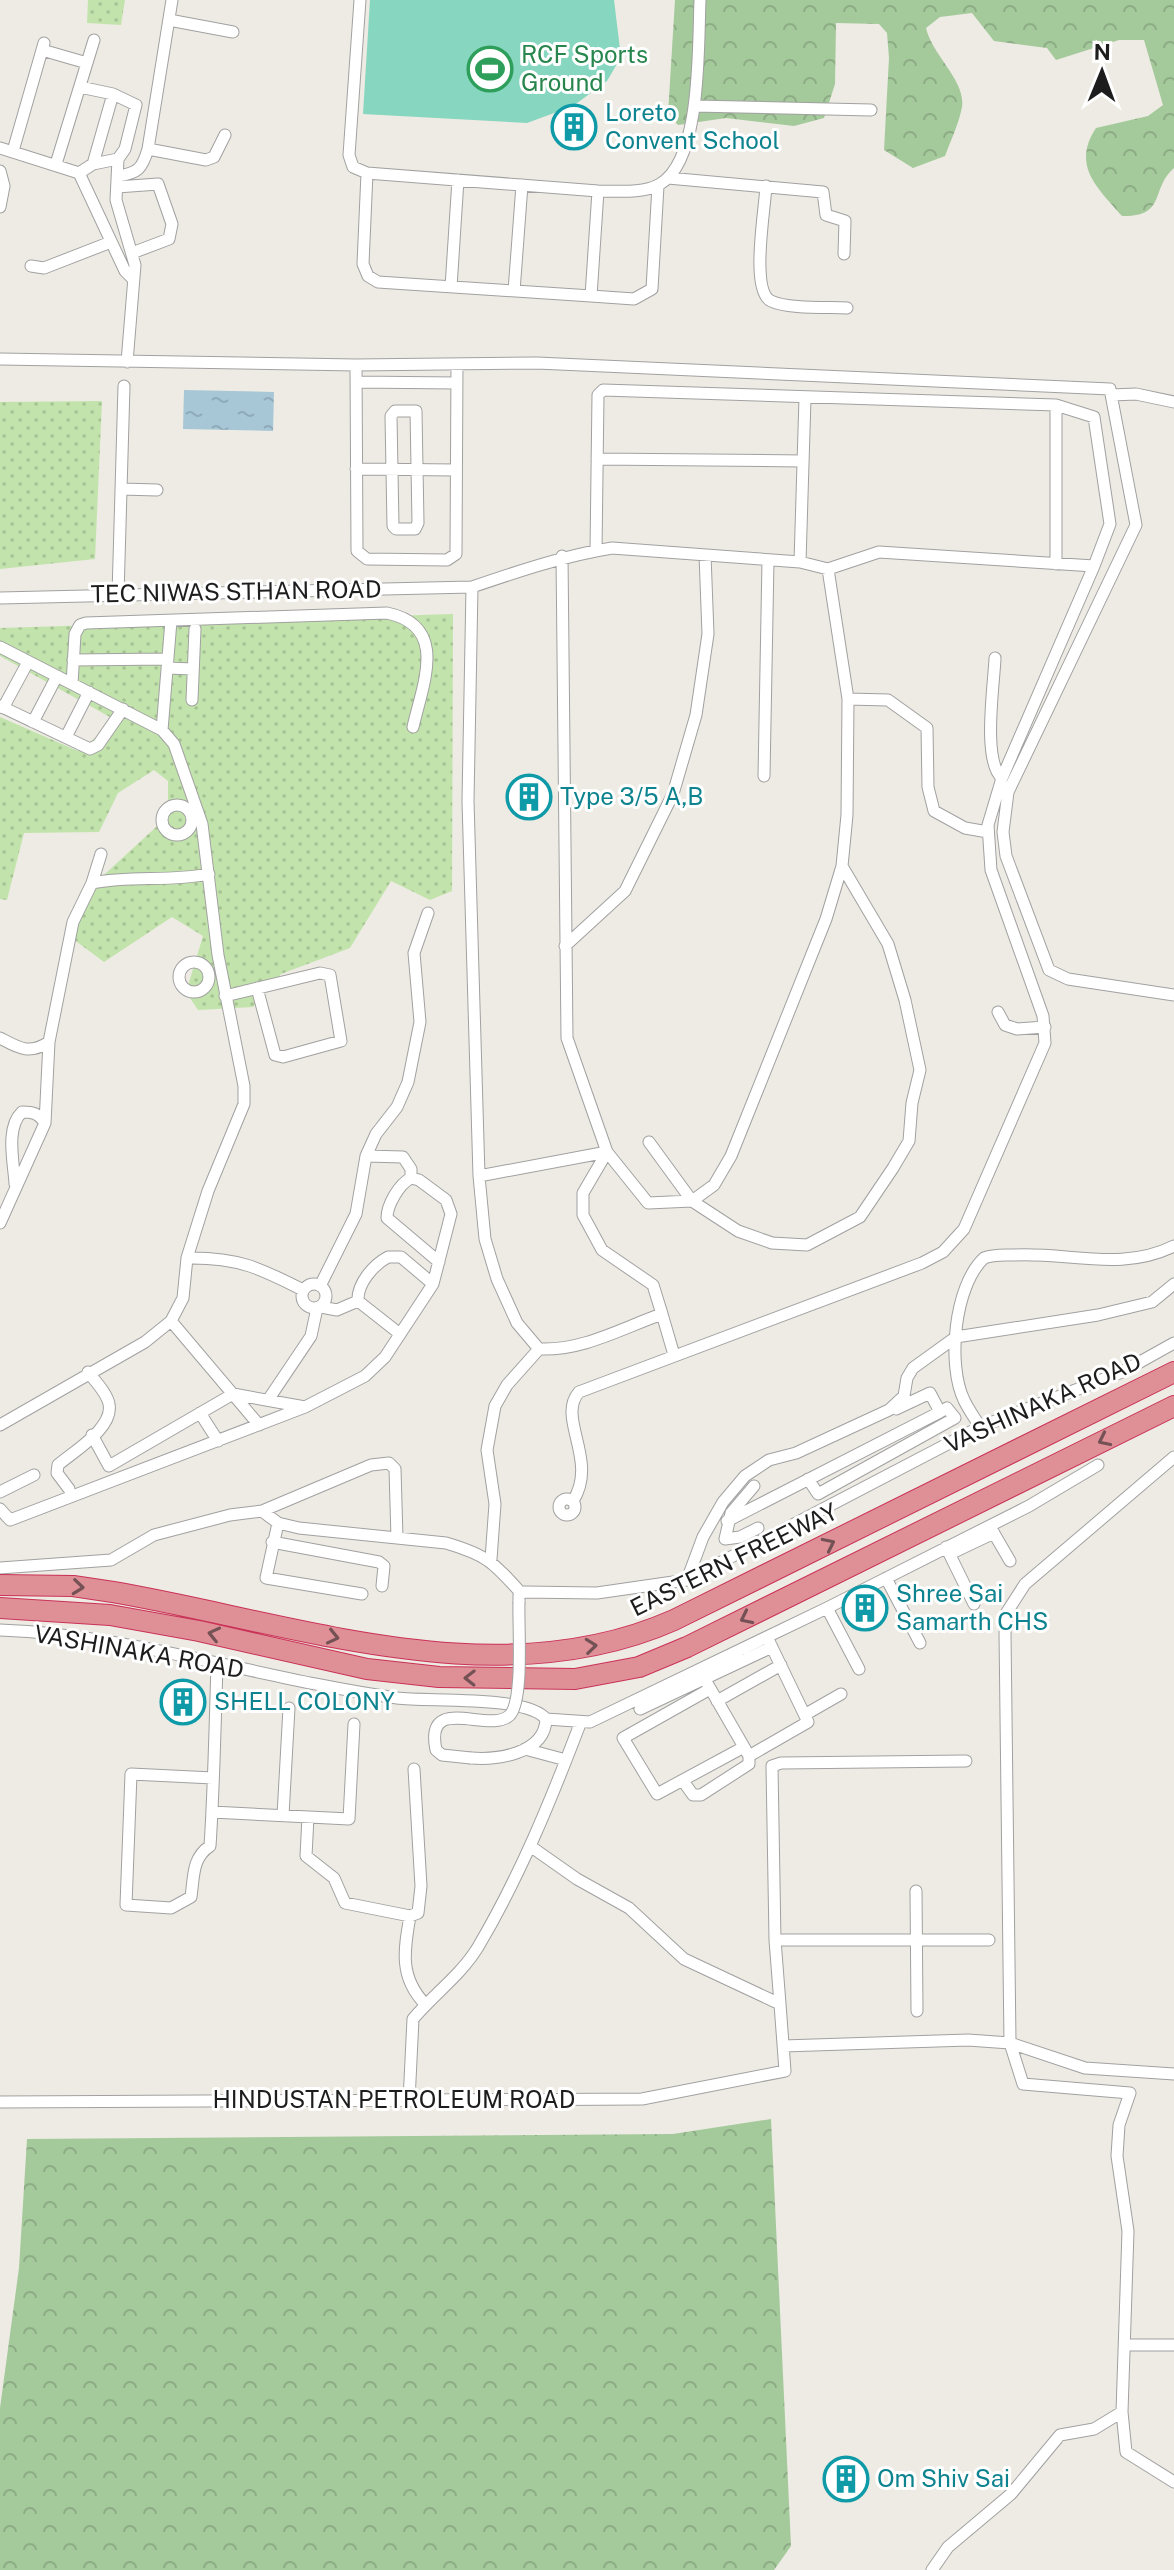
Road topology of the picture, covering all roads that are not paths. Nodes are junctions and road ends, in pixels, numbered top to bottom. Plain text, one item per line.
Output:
1 (172, 0) edge
2 (360, 0) edge
3 (700, 0) edge
4 (169, 20) junction
5 (233, 32) dead end
6 (94, 40) dead end
7 (87, 63) junction
8 (80, 87) junction
9 (113, 94) junction
10 (694, 106) junction
11 (871, 110) dead end
12 (225, 135) dead end
13 (148, 149) junction
14 (5, 151) edge
15 (118, 159) junction
16 (56, 164) junction
17 (93, 164) junction
18 (0, 171) edge
19 (79, 173) junction
20 (367, 173) junction
21 (668, 178) junction
22 (458, 180) junction
23 (117, 181) junction
24 (522, 185) junction
25 (658, 186) junction
26 (766, 186) junction
27 (598, 191) junction
28 (0, 207) edge
29 (111, 242) junction
30 (132, 253) junction
31 (844, 254) dead end
32 (31, 266) dead end
33 (132, 278) junction
34 (451, 287) junction
35 (514, 291) junction
36 (591, 296) junction
37 (847, 308) dead end
38 (0, 359) edge
39 (127, 362) junction
40 (457, 364) junction
41 (356, 365) junction
42 (356, 382) junction
43 (457, 383) junction
44 (124, 386) dead end
45 (1112, 395) junction
46 (805, 398) junction
47 (1174, 402) edge
48 (1056, 405) junction
49 (597, 459) junction
50 (803, 461) junction
51 (356, 469) junction
52 (393, 469) junction
53 (418, 470) junction
54 (456, 470) junction
55 (121, 489) junction
56 (157, 490) dead end
57 (596, 551) junction
58 (705, 555) junction
59 (562, 556) junction
60 (768, 560) junction
61 (800, 562) junction
62 (1056, 564) junction
63 (1094, 566) junction
64 (828, 569) junction
65 (472, 587) junction
66 (118, 595) junction
67 (0, 598) edge
68 (171, 621) junction
69 (195, 629) dead end
70 (0, 647) edge
71 (995, 658) dead end
72 (73, 660) junction
73 (28, 662) junction
74 (167, 664) junction
75 (193, 669) junction
76 (57, 676) junction
77 (72, 684) junction
78 (89, 692) junction
79 (848, 699) junction
80 (192, 700) dead end
81 (1, 707) edge
82 (123, 709) junction
83 (33, 722) junction
84 (413, 727) dead end
85 (162, 730) junction
86 (66, 737) junction
87 (764, 776) dead end
88 (1002, 778) junction
89 (988, 832) junction
90 (101, 854) dead end
91 (842, 866) junction
92 (209, 874) junction
93 (92, 883) junction
94 (428, 913) dead end
95 (565, 946) junction
96 (218, 955) junction
97 (202, 963) junction
98 (257, 988) junction
99 (203, 989) junction
100 (224, 991) junction
101 (1174, 995) edge
102 (998, 1012) dead end
103 (1045, 1027) junction
104 (0, 1038) edge
105 (49, 1042) junction
106 (45, 1123) junction
107 (649, 1142) dead end
108 (607, 1152) junction
109 (366, 1156) junction
110 (479, 1176) junction
111 (411, 1178) junction
112 (16, 1187) junction
113 (692, 1201) junction
114 (0, 1223) edge
115 (1174, 1246) edge
116 (187, 1258) junction
117 (439, 1262) junction
118 (433, 1284) junction
119 (1174, 1284) edge
120 (320, 1286) junction
121 (303, 1290) junction
122 (358, 1301) junction
123 (319, 1307) junction
124 (662, 1314) junction
125 (171, 1321) junction
126 (400, 1334) junction
127 (956, 1337) junction
128 (1174, 1343) edge
129 (539, 1349) junction
130 (674, 1355) junction
131 (88, 1372) junction
132 (1174, 1372) edge
133 (233, 1394) junction
134 (268, 1400) junction
135 (966, 1405) junction
136 (1174, 1406) edge
137 (305, 1407) junction
138 (946, 1411) junction
139 (200, 1413) junction
140 (875, 1419) junction
141 (0, 1425) edge
142 (259, 1425) junction
143 (861, 1426) dead end
144 (980, 1427) junction
145 (92, 1435) junction
146 (886, 1440) junction
147 (218, 1441) junction
148 (910, 1445) junction
149 (1174, 1457) edge
150 (919, 1459) junction
151 (1098, 1465) dead end
152 (109, 1466) junction
153 (34, 1475) dead end
154 (808, 1479) junction
155 (116, 1481) junction
156 (754, 1486) dead end
157 (69, 1489) dead end
158 (0, 1492) edge
159 (821, 1493) junction
160 (573, 1501) dead end
161 (828, 1506) junction
162 (0, 1509) edge
163 (262, 1511) junction
164 (727, 1521) junction
165 (278, 1523) junction
166 (992, 1529) junction
167 (397, 1538) junction
168 (272, 1542) junction
169 (754, 1545) junction
170 (948, 1550) junction
171 (491, 1559) junction
172 (1010, 1561) dead end
173 (0, 1568) edge
174 (886, 1578) junction
175 (687, 1580) junction
176 (0, 1585) edge
177 (382, 1586) dead end
178 (362, 1594) dead end
179 (520, 1598) junction
180 (974, 1604) dead end
181 (0, 1608) edge
182 (827, 1608) junction
183 (0, 1630) edge
184 (769, 1642) junction
185 (920, 1643) dead end
186 (217, 1665) junction
187 (781, 1665) junction
188 (859, 1669) dead end
189 (707, 1684) junction
190 (841, 1694) dead end
191 (717, 1701) junction
192 (289, 1708) dead end
193 (640, 1709) dead end
194 (806, 1714) junction
195 (546, 1719) junction
196 (354, 1724) dead end
197 (580, 1724) junction
198 (525, 1749) junction
199 (747, 1752) junction
200 (566, 1760) junction
201 (966, 1761) dead end
202 (414, 1769) dead end
203 (213, 1778) junction
204 (683, 1781) junction
205 (212, 1812) junction
206 (283, 1815) junction
207 (308, 1817) junction
208 (530, 1846) junction
209 (916, 1891) dead end
210 (410, 1916) junction
211 (917, 1939) junction
212 (775, 1940) junction
213 (989, 1940) dead end
214 (425, 2004) junction
215 (780, 2004) junction
216 (917, 2011) dead end
217 (1010, 2043) junction
218 (783, 2046) junction
219 (1174, 2074) edge
220 (409, 2101) junction
221 (0, 2102) edge
222 (1125, 2345) junction
223 (1174, 2345) edge
224 (1122, 2412) junction
225 (1174, 2482) edge
226 (932, 2570) edge

1 - 4 street
2 - 20 street
3 - 10 street
4 - 5 street
4 - 13 street
6 - 7 street
7 - 8 street
7 - 14 street
8 - 9 street
8 - 16 street
9 - 15 street
9 - 17 street
10 - 11 street
10 - 21 street
12 - 13 street
13 - 23 street
14 - 16 street
15 - 17 street
15 - 23 street
16 - 19 street
17 - 19 street
18 - 28 street
19 - 29 street
20 - 22 street
20 - 34 street
21 - 25 street
21 - 26 street
22 - 24 street
22 - 34 street
23 - 30 street
23 - 30 street
24 - 27 street
24 - 35 street
25 - 27 street
25 - 36 street
26 - 31 street
26 - 37 street
27 - 36 street
29 - 32 street
29 - 33 street
30 - 33 street
33 - 39 street
34 - 35 street
35 - 36 street
38 - 39 street
39 - 41 street
40 - 41 street
40 - 43 street
40 - 45 street
41 - 42 street
42 - 43 street
42 - 51 street
43 - 54 street
44 - 55 street
45 - 47 street
45 - 101 street
46 - 48 street
46 - 49 street
46 - 50 street
48 - 62 street
48 - 63 street
49 - 50 street
49 - 57 street
50 - 61 street
51 - 52 street
51 - 54 street
52 - 53 street
52 - 53 street
52 - 53 street
53 - 54 street
55 - 56 street
55 - 66 street
57 - 58 street, TEC NIWAS STHAN ROAD
57 - 59 street, TEC NIWAS STHAN ROAD
58 - 60 street, TEC NIWAS STHAN ROAD
58 - 95 street
59 - 65 street, TEC NIWAS STHAN ROAD
59 - 95 street
60 - 61 street, TEC NIWAS STHAN ROAD
60 - 87 street
61 - 64 street, TEC NIWAS STHAN ROAD
62 - 63 street
62 - 64 street
63 - 88 street
64 - 79 street
65 - 66 street, TEC NIWAS STHAN ROAD
65 - 110 street
66 - 67 street, TEC NIWAS STHAN ROAD
68 - 72 street
68 - 74 street
68 - 84 street
69 - 75 street
70 - 73 street
71 - 88 street
72 - 74 street
72 - 77 street
73 - 76 street
73 - 81 street
74 - 75 street
74 - 85 street
75 - 80 street
76 - 77 street
76 - 83 street
77 - 78 street
78 - 82 street
78 - 86 street
79 - 89 street
79 - 91 street
81 - 83 street
82 - 85 street
82 - 86 street
83 - 86 street
85 - 92 street
88 - 89 street
89 - 103 street
90 - 93 street
91 - 113 street
91 - 113 street
92 - 93 street
92 - 96 street
93 - 105 street
94 - 109 street
95 - 108 street
96 - 97 street
96 - 100 street
97 - 99 street
97 - 99 street
98 - 98 street
98 - 100 street
99 - 100 street
100 - 116 street
102 - 103 street
103 - 130 street
104 - 105 street
105 - 106 street
106 - 112 street
106 - 112 street
107 - 113 street
108 - 110 street
108 - 113 street
108 - 124 street
109 - 111 street
109 - 120 street
110 - 129 street
111 - 117 street
111 - 117 street
112 - 114 street
115 - 127 street
116 - 121 street
116 - 125 street
117 - 118 street
118 - 122 street
118 - 126 street
119 - 127 street
120 - 121 street
120 - 123 street
121 - 123 street
122 - 123 street
122 - 126 street
123 - 134 street
124 - 129 street
124 - 130 street
125 - 131 street
125 - 133 street
126 - 137 street
127 - 135 street
127 - 175 street
128 - 144 street, VASHINAKA ROAD
129 - 171 street
130 - 160 street
131 - 141 street
131 - 145 street
176 -> 132 highway, EASTERN FREEWAY
133 - 134 street
133 - 139 street
133 - 142 street
134 - 137 street
135 - 138 street
135 - 144 street
136 -> 181 highway
137 - 142 street
138 - 140 street
138 - 146 street
138 - 148 street
139 - 147 street
139 - 152 street
140 - 143 street
140 - 146 street
142 - 147 street
144 - 150 street, VASHINAKA ROAD
145 - 152 street
145 - 157 street
146 - 154 street
147 - 155 street
148 - 150 street
148 - 159 street
149 - 217 street
150 - 161 street, VASHINAKA ROAD
151 - 166 street
152 - 155 street
153 - 158 street
154 - 159 street
154 - 164 street
155 - 162 street
156 - 164 street
159 - 161 street
161 - 169 street, VASHINAKA ROAD
163 - 165 street
163 - 167 street
163 - 173 street
164 - 169 street
165 - 167 street
165 - 168 street
166 - 170 street
166 - 172 street
167 - 171 street
168 - 177 street
168 - 178 street
169 - 175 street, VASHINAKA ROAD
170 - 174 street
170 - 180 street
171 - 179 street
174 - 182 street
174 - 185 street
175 - 179 street, VASHINAKA ROAD
179 - 198 street, bridge
182 - 184 street
182 - 188 street
183 - 186 street, VASHINAKA ROAD
184 - 187 street
184 - 189 street
184 - 197 street
186 - 195 street, VASHINAKA ROAD
186 - 203 street
187 - 191 street
187 - 194 street
189 - 191 street
189 - 193 street
189 - 204 street
190 - 194 street
191 - 199 street
192 - 206 street
194 - 199 street
195 - 197 street, VASHINAKA ROAD
195 - 198 street
196 - 207 street
197 - 200 street
198 - 200 street
199 - 204 street
199 - 204 street
200 - 208 street
201 - 212 street
202 - 210 street
203 - 205 street
203 - 205 street
205 - 206 street
206 - 207 street
207 - 210 street
208 - 214 street
208 - 215 street
209 - 211 street
210 - 214 street
211 - 212 street
211 - 213 street
211 - 216 street
212 - 215 street
214 - 220 street
215 - 218 street
217 - 218 street
217 - 219 street
217 - 222 street
218 - 220 street, HINDUSTAN PETROLEUM ROAD
220 - 221 street, HINDUSTAN PETROLEUM ROAD
222 - 223 street
222 - 224 street
224 - 225 street
224 - 226 street

